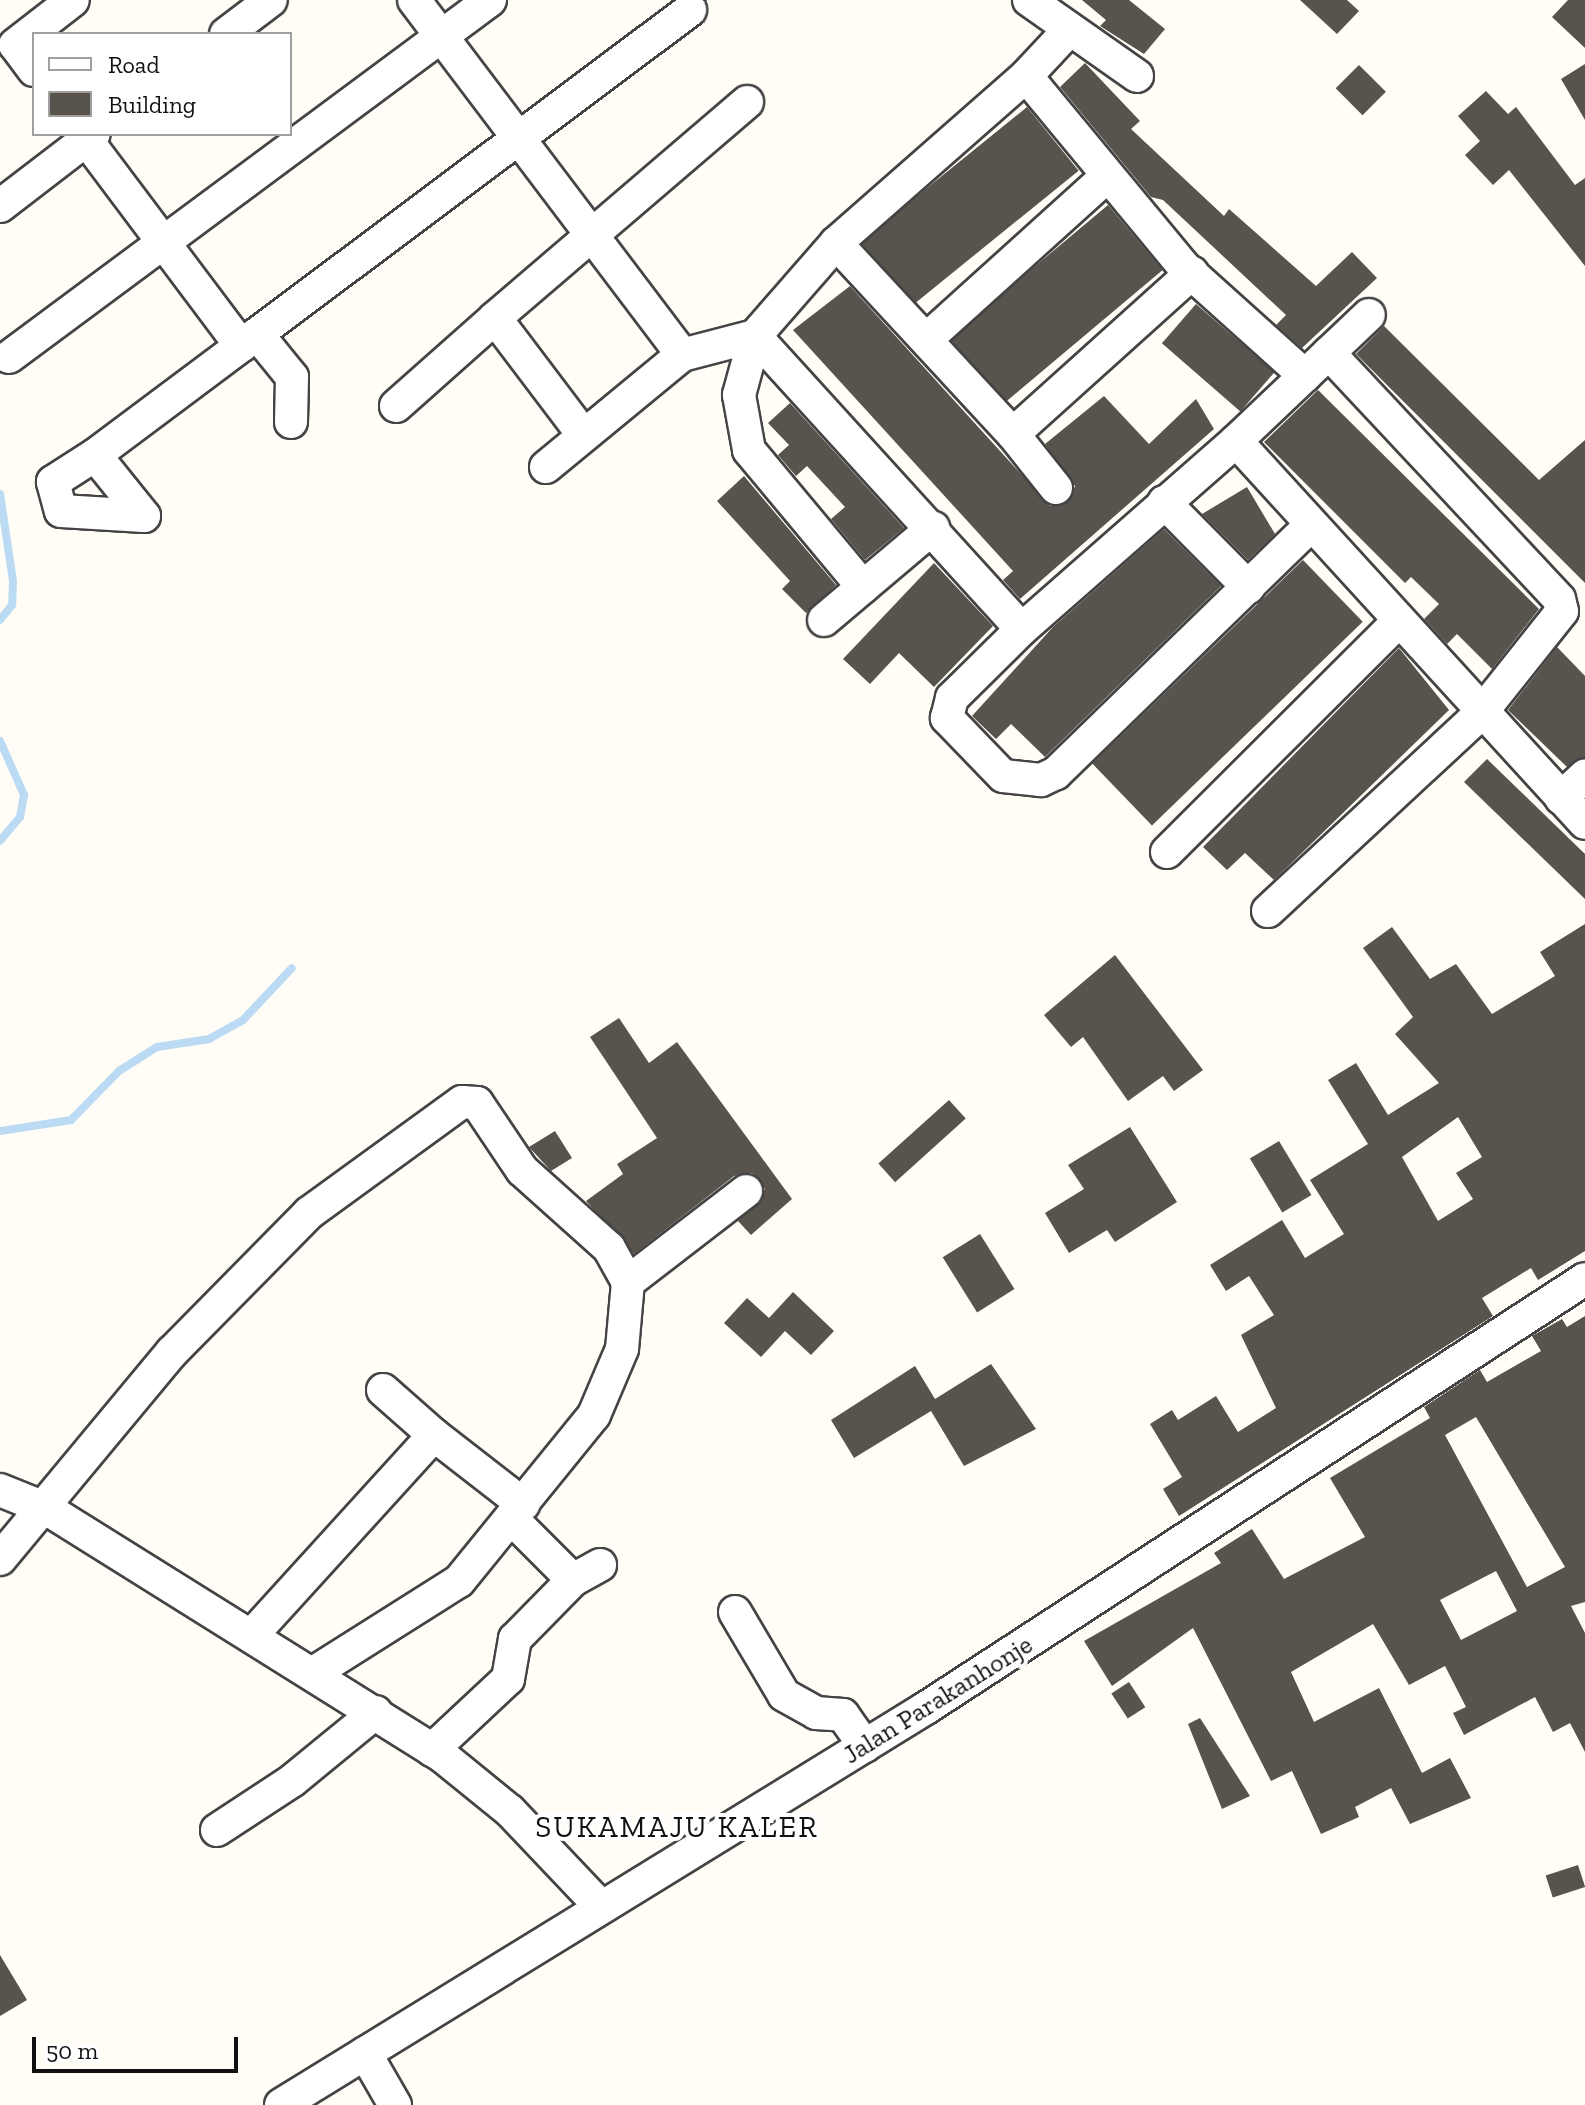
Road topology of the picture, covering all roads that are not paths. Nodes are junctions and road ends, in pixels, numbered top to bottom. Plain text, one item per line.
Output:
1 (73, 0) edge
2 (271, 0) edge
3 (414, 0) edge
4 (490, 0) edge
5 (1029, 0) edge
6 (690, 10) dead end
7 (1070, 29) junction
8 (229, 32) edge
9 (441, 36) junction
10 (32, 67) edge
11 (1026, 76) junction
12 (1137, 76) dead end
13 (747, 102) dead end
14 (87, 136) edge
15 (519, 143) junction
16 (1107, 176) junction
17 (0, 206) edge
18 (591, 238) junction
19 (836, 243) junction
20 (163, 244) junction
21 (1192, 273) junction
22 (1369, 315) dead end
23 (495, 318) junction
24 (755, 336) junction
25 (929, 337) junction
26 (249, 340) junction
27 (1329, 353) junction
28 (682, 355) junction
29 (9, 357) dead end
30 (1305, 376) junction
31 (396, 406) dead end
32 (291, 422) dead end
33 (582, 433) junction
34 (1013, 434) junction
35 (1236, 441) junction
36 (95, 455) dead end
37 (546, 467) dead end
38 (1056, 488) dead end
39 (1164, 502) junction
40 (1311, 525) junction
41 (933, 528) junction
42 (863, 587) junction
43 (1248, 587) junction
44 (824, 620) dead end
45 (1399, 621) junction
46 (1022, 629) junction
47 (1481, 713) junction
48 (1585, 776) edge
49 (1561, 798) junction
50 (1585, 823) edge
51 (1167, 852) dead end
52 (1268, 911) dead end
53 (746, 1191) dead end
54 (1585, 1279) edge
55 (628, 1282) junction
56 (383, 1390) dead end
57 (434, 1435) junction
58 (0, 1490) edge
59 (47, 1509) junction
60 (517, 1511) junction
61 (0, 1559) edge
62 (735, 1612) dead end
63 (253, 1634) junction
64 (315, 1672) junction
65 (376, 1712) junction
66 (865, 1746) junction
67 (432, 1750) junction
68 (217, 1830) dead end
69 (601, 1907) junction
70 (365, 2053) junction
71 (281, 2105) edge
72 (395, 2105) edge

1 - 10 street
2 - 8 street
3 - 9 street
4 - 9 street
5 - 7 street
6 - 15 street
7 - 11 street
7 - 12 street
9 - 15 street
9 - 20 street
11 - 16 street
11 - 19 street
13 - 18 street
14 - 17 street
14 - 20 street
15 - 18 street
15 - 26 street
16 - 21 street
16 - 25 street
18 - 23 street
18 - 28 street
19 - 24 street
19 - 25 street
20 - 26 street
20 - 29 street
21 - 30 street
21 - 34 street
22 - 27 street
23 - 31 street
23 - 33 street
24 - 28 street
24 - 41 street
24 - 42 street
25 - 34 street
26 - 32 street
26 - 36 street
27 - 30 street
27 - 47 street
28 - 33 street
30 - 35 street
33 - 37 street
34 - 38 street
35 - 39 street
35 - 40 street
39 - 43 street
39 - 46 street
40 - 43 street
40 - 45 street
41 - 42 street
41 - 46 street
42 - 44 street
43 - 46 street
45 - 47 street
45 - 51 street
47 - 49 street
47 - 52 street
48 - 49 street
49 - 50 street
53 - 55 street
54 - 66 street, Jalan Parakanhonje
55 - 59 street
55 - 60 street
56 - 57 street
57 - 60 street
57 - 63 street
58 - 59 street
59 - 61 street
59 - 63 street
60 - 64 street
60 - 67 street
62 - 66 street
63 - 64 street
64 - 65 street
65 - 67 street
65 - 68 street
66 - 69 street, Jalan Parakanhonje
67 - 69 street
69 - 70 street, Jalan Parakanhonje
70 - 71 street, Jalan Parakanhonje
70 - 72 street

